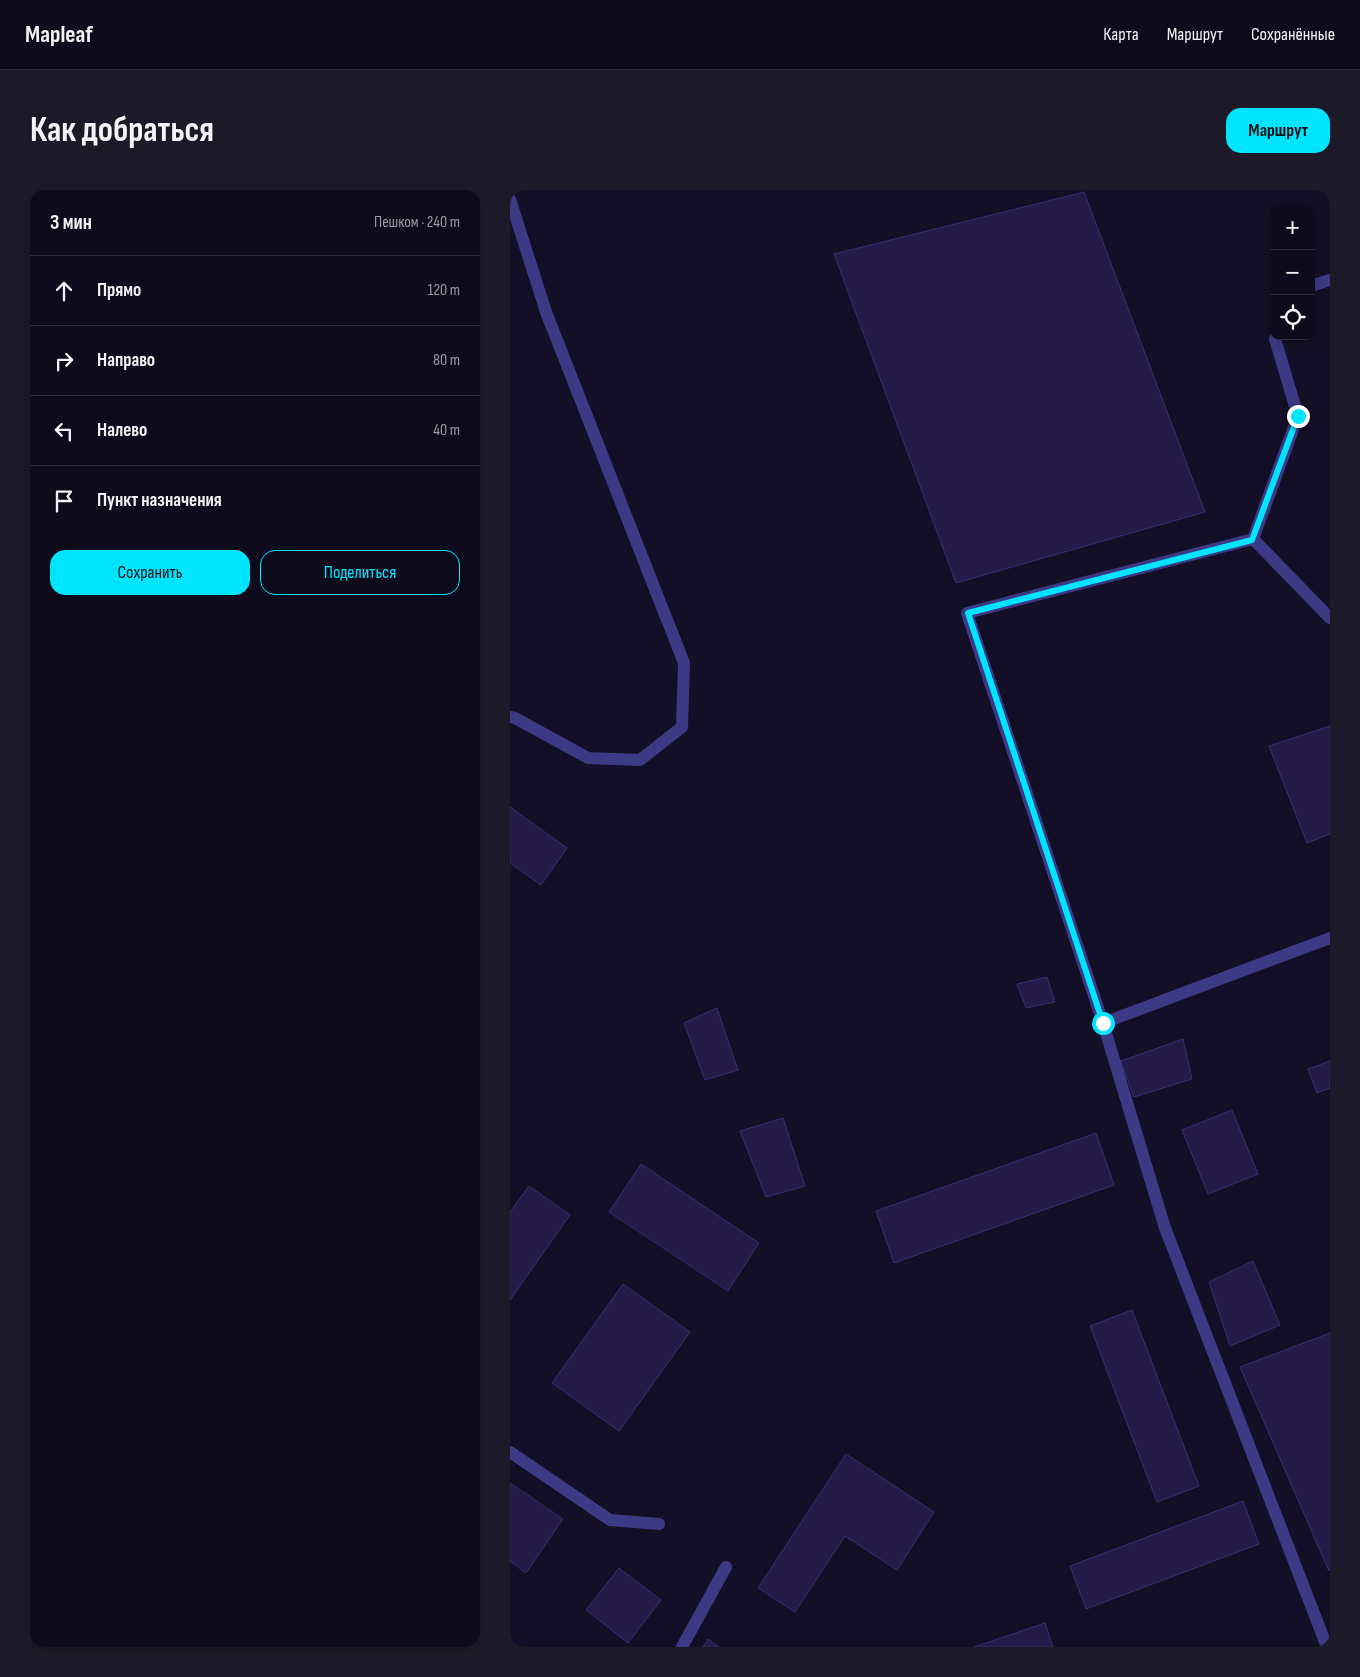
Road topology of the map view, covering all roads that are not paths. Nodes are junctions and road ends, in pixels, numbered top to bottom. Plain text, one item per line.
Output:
1 (510, 199) edge
2 (1330, 280) edge
3 (1315, 285) edge
4 (1275, 340) edge
5 (1252, 540) junction
6 (1330, 618) edge
7 (510, 716) edge
8 (1330, 938) edge
9 (1103, 1023) junction
10 (510, 1452) edge
11 (659, 1524) dead end
12 (726, 1567) dead end
13 (682, 1647) edge
14 (1327, 1647) edge

1 - 7 street
2 - 3 street
4 - 5 street
5 - 6 street
5 - 9 street
8 - 9 street
9 - 14 street
10 - 11 street
12 - 13 street

